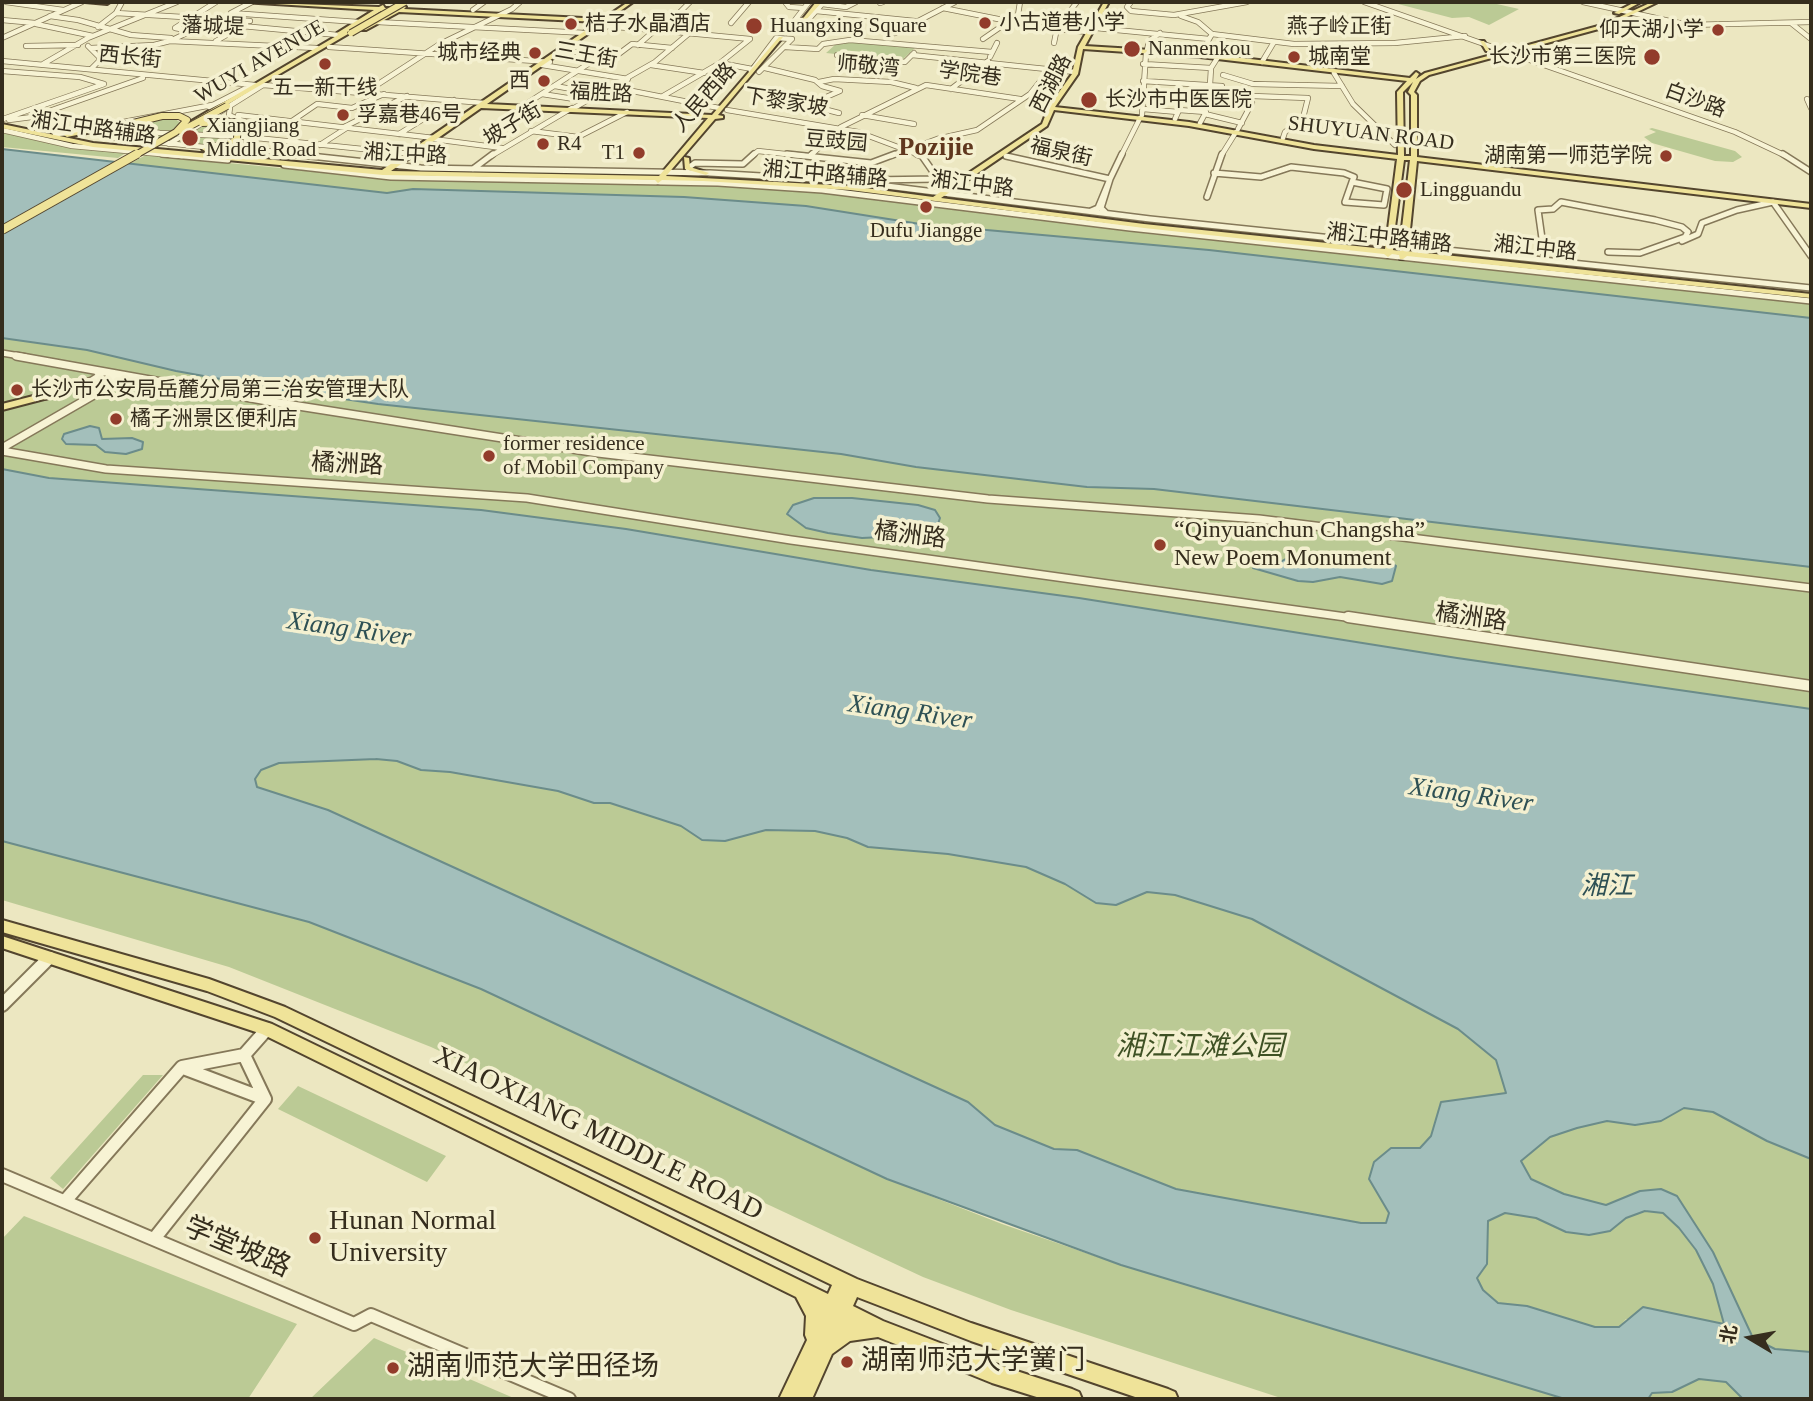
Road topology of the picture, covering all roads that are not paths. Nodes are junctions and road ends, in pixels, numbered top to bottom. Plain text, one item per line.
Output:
1 (82, 2) edge
2 (88, 2) edge
3 (107, 2) edge
4 (122, 2) edge
5 (177, 2) edge
6 (216, 2) edge
7 (245, 2) edge
8 (252, 2) edge
9 (299, 2) edge
10 (412, 2) edge
11 (484, 2) edge
12 (520, 2) edge
13 (633, 2) edge
14 (690, 2) edge
15 (749, 2) edge
16 (785, 2) edge
17 (818, 2) edge
18 (856, 2) edge
19 (955, 2) edge
20 (1020, 2) edge
21 (1077, 2) edge
22 (1108, 2) edge
23 (1130, 2) edge
24 (1247, 2) edge
25 (1365, 2) edge
26 (1396, 2) edge
27 (1583, 2) edge
28 (1638, 2) edge
29 (1656, 2) edge
30 (5, 3) edge
31 (403, 4) edge
32 (388, 5) edge
33 (1384, 7) junction
34 (804, 8) junction
35 (943, 8) junction
36 (66, 10) junction
37 (473, 10) junction
38 (1624, 10) junction
39 (816, 11) junction
40 (506, 12) junction
41 (618, 12) junction
42 (116, 13) junction
43 (231, 13) junction
44 (1636, 13) junction
45 (497, 14) junction
46 (1181, 14) junction
47 (148, 15) junction
48 (50, 16) junction
49 (190, 16) junction
50 (290, 17) junction
51 (220, 18) junction
52 (589, 18) junction
53 (227, 19) junction
54 (801, 19) tunnel mouth
55 (2, 20) edge
56 (672, 20) dead end
57 (915, 21) junction
58 (377, 22) junction
59 (606, 22) junction
60 (1008, 22) junction
61 (1811, 22) edge
62 (35, 23) junction
63 (358, 23) junction
64 (731, 23) dead end
65 (1791, 23) junction
66 (699, 25) dead end
67 (242, 26) junction
68 (474, 26) junction
69 (98, 27) junction
70 (1033, 27) junction
71 (267, 28) junction
72 (1096, 28) junction
73 (1206, 28) joint
74 (1057, 29) junction
75 (111, 30) junction
76 (655, 30) junction
77 (191, 31) junction
78 (1023, 31) dead end
79 (691, 32) junction
80 (1088, 32) junction
81 (255, 33) dead end
82 (586, 33) junction
83 (895, 33) dead end
84 (1160, 33) junction
85 (1212, 34) junction
86 (343, 35) junction
87 (872, 35) dead end
88 (93, 36) junction
89 (1465, 36) junction
90 (2, 38) edge
91 (246, 38) dead end
92 (784, 38) tunnel mouth
93 (927, 39) dead end
94 (983, 39) dead end
95 (1209, 39) junction
96 (1811, 39) edge
97 (170, 41) junction
98 (868, 41) junction
99 (213, 42) junction
100 (1274, 42) junction
101 (1482, 42) joint
102 (237, 43) junction
103 (997, 43) dead end
104 (1054, 43) dead end
105 (81, 45) junction
106 (635, 45) junction
107 (26, 46) dead end
108 (329, 47) junction
109 (785, 47) junction
110 (91, 48) junction
111 (317, 48) junction
112 (672, 48) junction
113 (920, 48) junction
114 (1086, 48) junction
115 (1495, 48) junction
116 (1510, 49) junction
117 (565, 51) junction
118 (992, 52) junction
119 (1147, 52) junction
120 (1521, 53) junction
121 (424, 54) junction
122 (602, 55) junction
123 (837, 55) dead end
124 (912, 55) junction
125 (1200, 55) junction
126 (1217, 58) junction
127 (2, 61) edge
128 (984, 61) junction
129 (1262, 62) junction
130 (545, 63) junction
131 (720, 63) junction
132 (1143, 64) junction
133 (41, 65) junction
134 (651, 65) junction
135 (70, 68) junction
136 (1212, 68) junction
137 (91, 69) junction
138 (1050, 69) junction
139 (757, 70) junction
140 (1075, 70) junction
141 (2, 71) edge
142 (577, 72) junction
143 (704, 73) junction
144 (1334, 73) junction
145 (55, 75) junction
146 (1223, 75) dead end
147 (1365, 76) junction
148 (149, 77) junction
149 (628, 79) junction
150 (1413, 80) junction
151 (818, 82) junction
152 (1143, 82) junction
153 (1253, 84) junction
154 (254, 85) junction
155 (263, 85) junction
156 (1210, 85) junction
157 (555, 86) junction
158 (1222, 86) dead end
159 (1342, 86) junction
160 (612, 87) junction
161 (916, 88) junction
162 (951, 89) junction
163 (247, 92) junction
164 (366, 92) junction
165 (1400, 92) junction
166 (384, 94) junction
167 (542, 94) junction
168 (600, 94) junction
169 (407, 96) junction
170 (663, 96) junction
171 (773, 96) dead end
172 (1252, 96) junction
173 (90, 97) junction
174 (1144, 98) junction
175 (1020, 99) junction
176 (1807, 99) dead end
177 (454, 100) junction
178 (587, 101) junction
179 (810, 104) junction
180 (212, 105) junction
181 (488, 105) junction
182 (1056, 105) junction
183 (226, 106) junction
184 (523, 106) junction
185 (1251, 107) junction
186 (1811, 108) edge
187 (571, 110) junction
188 (610, 111) junction
189 (1093, 112) junction
190 (627, 113) junction
191 (839, 113) dead end
192 (862, 114) junction
193 (1142, 114) junction
194 (1205, 114) junction
195 (229, 115) junction
196 (697, 115) junction
197 (718, 115) junction
198 (1176, 115) junction
199 (292, 121) junction
200 (1055, 121) junction
201 (3, 122) edge
202 (1200, 122) junction
203 (914, 124) dead end
204 (26, 126) junction
205 (116, 127) junction
206 (346, 127) junction
207 (841, 127) junction
208 (1239, 128) junction
209 (535, 131) junction
210 (165, 133) junction
211 (180, 133) junction
212 (55, 134) junction
213 (399, 135) junction
214 (1283, 138) junction
215 (240, 139) junction
216 (435, 139) junction
217 (1402, 139) junction
218 (115, 142) junction
219 (148, 142) junction
220 (169, 144) junction
221 (1415, 144) junction
222 (320, 145) junction
223 (1395, 145) junction
224 (503, 148) junction
225 (1364, 148) junction
226 (198, 149) junction
227 (909, 149) junction
228 (1350, 150) junction
229 (1401, 153) junction
230 (255, 154) junction
231 (684, 155) junction
232 (1415, 155) junction
233 (230, 156) junction
234 (411, 156) junction
235 (810, 156) junction
236 (1006, 156) junction
237 (302, 157) junction
238 (1450, 160) junction
239 (688, 168) junction
240 (391, 169) junction
241 (423, 169) junction
242 (471, 169) junction
243 (491, 169) junction
244 (1400, 169) junction
245 (1811, 169) edge
246 (1413, 170) junction
247 (630, 172) junction
248 (710, 173) junction
249 (1214, 173) junction
250 (666, 177) junction
251 (1110, 180) junction
252 (860, 182) junction
253 (1352, 182) junction
254 (963, 183) junction
255 (914, 189) junction
256 (979, 196) junction
257 (942, 197) junction
258 (1207, 197) dead end
259 (1773, 202) junction
260 (1811, 204) edge
261 (1087, 211) junction
262 (1108, 214) junction
263 (1190, 222) junction
264 (1172, 225) junction
265 (1392, 229) junction
266 (1407, 230) junction
267 (2, 232) edge
268 (1281, 239) junction
269 (1361, 240) junction
270 (1261, 241) junction
271 (1433, 248) junction
272 (1389, 249) junction
273 (1404, 251) junction
274 (1811, 256) edge
275 (1545, 260) junction
276 (1610, 267) junction
277 (1644, 270) junction
278 (1811, 294) edge
279 (2, 353) edge
280 (97, 371) junction
281 (108, 373) junction
282 (45, 397) junction
283 (86, 400) junction
284 (2, 408) edge
285 (2, 450) edge
286 (1811, 588) edge
287 (1811, 687) edge
288 (2, 926) edge
289 (2, 942) edge
290 (50, 957) junction
291 (2, 1005) edge
292 (267, 1029) junction
293 (244, 1055) junction
294 (182, 1068) junction
295 (265, 1099) junction
296 (2, 1175) edge
297 (65, 1202) junction
298 (154, 1239) junction
299 (848, 1283) junction
300 (801, 1290) junction
301 (836, 1308) junction
302 (878, 1328) junction
303 (818, 1349) junction
304 (569, 1399) edge
305 (789, 1399) edge
306 (802, 1399) edge
307 (1072, 1399) edge
308 (1168, 1399) edge

1 - 36 street
2 - 3 main road
4 - 42 street
5 - 47 street
6 - 49 street
7 - 8 main road
8 - 32 main road
8 - 43 street
9 - 32 main road
10 - 31 main road
11 - 37 street
12 - 40 street
13 - 41 main road
13 - 59 main road
14 - 56 street
15 - 64 street
16 - 34 street
17 - 18 street
17 - 34 street
17 - 39 street
17 - 54 main road
19 - 35 street
20 - 60 street
21 - 74 street
22 - 72 main road
22 - 80 main road
23 - 46 street
24 - 46 street
25 - 33 street
25 - 89 street
26 - 33 street
27 - 38 street
28 - 38 main road
29 - 44 main road
30 - 36 street
31 - 32 main road
31 - 37 main road
31 - 45 main road
31 - 58 main road
31 - 86 main road, WUYI AVENUE, bridge
32 - 63 main road
33 - 115 street
34 - 39 street
35 - 57 street
35 - 60 street
36 - 48 street
37 - 40 main road
38 - 44 street
38 - 116 main road
39 - 57 street
40 - 45 street
40 - 52 main road
41 - 52 main road
41 - 59 main road
42 - 47 street
42 - 69 street
43 - 50 street
43 - 51 street
44 - 65 street
44 - 120 main road
45 - 52 main road
45 - 68 street
46 - 73 street
47 - 49 street
47 - 75 street
48 - 62 street
48 - 69 street, 藩城堤
49 - 51 street
49 - 77 street
50 - 63 street
50 - 71 street
51 - 53 street
52 - 59 main road
52 - 59 main road
53 - 67 street
53 - 77 street
55 - 62 street
57 - 83 street
58 - 68 street
58 - 86 main road
59 - 76 street
59 - 82 main road
59 - 117 main road
60 - 70 street
60 - 94 street
61 - 65 street
62 - 88 street
62 - 90 street
63 - 86 main road
65 - 96 street
66 - 79 street
67 - 71 street
67 - 99 street
68 - 82 street
68 - 121 street
69 - 75 street, 藩城堤
70 - 74 street
70 - 78 street
71 - 81 street
71 - 86 street
72 - 84 street
72 - 114 main road
73 - 85 street
74 - 80 street
74 - 104 street
75 - 88 street
75 - 97 street, 藩城堤
76 - 79 street
76 - 106 street
77 - 97 street
79 - 112 street
79 - 131 street
80 - 114 main road
82 - 130 main road
84 - 95 street
84 - 119 street
85 - 95 street
85 - 100 street, 燕子岭正街
86 - 108 main road, WUYI AVENUE
86 - 111 main road, WUYI AVENUE
87 - 98 street
88 - 105 street
89 - 100 street, 燕子岭正街
89 - 101 street
91 - 102 street
92 - 139 main road, 人民西路
93 - 113 street
95 - 125 street
97 - 99 street, 藩城堤
97 - 110 street
98 - 109 street
98 - 113 street
99 - 102 street, 藩城堤
100 - 129 street
101 - 115 main road
102 - 111 street, 藩城堤
103 - 118 street
105 - 107 street
105 - 110 street
105 - 133 street
106 - 112 street
106 - 122 street
108 - 121 street, 三王街
108 - 155 main road, WUYI AVENUE
109 - 139 street
109 - 139 street
110 - 137 street
111 - 154 main road, WUYI AVENUE
112 - 134 street
113 - 118 street
113 - 124 street
114 - 119 main road
114 - 140 main road, 西湖路
114 - 182 main road, 西湖路
115 - 116 main road
115 - 116 street
115 - 120 street, 白沙路
115 - 150 main road
115 - 150 main road
116 - 120 main road
117 - 122 street
117 - 130 main road
118 - 128 street
119 - 125 main road
119 - 126 main road
119 - 132 street
120 - 245 street, 白沙路
121 - 130 street, 三王街
121 - 164 street
122 - 142 street
123 - 124 street
124 - 128 street
125 - 126 main road
126 - 129 main road
126 - 136 street
126 - 144 main road
127 - 133 street, 西长街
128 - 138 street
128 - 140 street
128 - 162 street
129 - 147 main road
130 - 142 street, 三王街
130 - 181 main road
131 - 139 street
131 - 143 street
132 - 136 street
132 - 152 street
133 - 135 street, 西长街
134 - 143 street
134 - 149 street
135 - 137 street, 西长街
135 - 145 street
136 - 156 street
137 - 148 street, 西长街
138 - 140 street
138 - 175 street, 豆豉园
139 - 151 street
139 - 197 main road, 人民西路
140 - 182 main road, 西湖路
141 - 145 street
142 - 149 street, 三王街
142 - 157 street
143 - 170 street
144 - 147 main road
144 - 159 street
145 - 201 street
146 - 153 street
147 - 150 main road
147 - 165 main road
148 - 154 street, 西长街
148 - 173 street
149 - 160 street
150 - 165 main road
150 - 221 main road
151 - 161 street, 师敬湾
151 - 179 street
152 - 156 street
152 - 174 street
153 - 159 street
153 - 172 street
154 - 163 main road, WUYI AVENUE
154 - 180 street
155 - 163 main road, WUYI AVENUE
155 - 164 street
155 - 183 street
156 - 158 street
157 - 167 street
157 - 168 street
159 - 223 street
160 - 168 street
160 - 170 street, 下黎家坡
161 - 162 street, 学院巷
161 - 192 street
162 - 175 street, 学院巷
163 - 183 main road, WUYI AVENUE
164 - 166 street
165 - 217 main road
166 - 169 street
166 - 199 street
167 - 178 street
167 - 184 street
168 - 178 street
169 - 177 street
169 - 206 street
170 - 197 street, 下黎家坡
171 - 179 street
172 - 185 street
172 - 214 street
173 - 201 street
173 - 204 street
174 - 185 street
174 - 193 street
175 - 227 street, 豆豉园
176 - 186 street
177 - 181 street
177 - 213 street
178 - 187 street
179 - 191 street
180 - 205 street, 湘江中路辅路
180 - 210 street
181 - 184 main road, 福胜路
181 - 187 main road, 福胜路
181 - 216 main road
182 - 189 main road, SHUYUAN ROAD
182 - 193 main road, SHUYUAN ROAD
182 - 200 main road, 西湖路
182 - 254 main road, 西湖路
183 - 195 street
183 - 205 main road, bridge
183 - 211 main road, WUYI AVENUE, bridge
183 - 215 main road, bridge
184 - 187 main road, 福胜路
185 - 208 street
187 - 188 main road, 福胜路
187 - 196 main road, 福胜路
187 - 209 street, 坡子街
188 - 190 main road, 福胜路
188 - 209 street
189 - 193 main road, SHUYUAN ROAD
189 - 200 main road
190 - 196 main road, 福胜路
190 - 209 street
192 - 203 street
192 - 207 street
193 - 198 main road, SHUYUAN ROAD
193 - 208 main road, SHUYUAN ROAD
193 - 251 street
194 - 198 street
194 - 202 street
194 - 208 street
195 - 199 street
195 - 215 street, 湘江中路辅路
196 - 197 main road
196 - 197 main road
197 - 207 street, 下黎家坡
197 - 231 main road, 人民西路
197 - 231 main road, 人民西路
198 - 202 main road, SHUYUAN ROAD
199 - 206 street
200 - 236 main road, 西湖路
201 - 204 main road, 湘江中路
201 - 233 main road, 湘江中路
202 - 208 main road, SHUYUAN ROAD
204 - 212 main road, 湘江中路
205 - 210 street
205 - 211 main road, bridge
205 - 212 main road
205 - 218 main road
205 - 219 street
206 - 213 street
206 - 222 street
207 - 227 street, 下黎家坡
207 - 235 street
208 - 214 main road, SHUYUAN ROAD
208 - 228 main road, SHUYUAN ROAD
208 - 249 street
209 - 224 street, 坡子街
210 - 211 street
210 - 219 street
211 - 215 street
211 - 215 main road, bridge
211 - 220 street
211 - 267 main road, bridge
212 - 218 main road, 湘江中路
213 - 216 street
214 - 225 main road, SHUYUAN ROAD
215 - 220 street
215 - 222 street
215 - 226 main road
215 - 230 main road
215 - 233 main road
215 - 237 street, 湘江中路辅路
216 - 224 street
216 - 234 main road
217 - 223 main road
217 - 229 main road
218 - 226 main road, 湘江中路
219 - 220 street
221 - 232 main road
221 - 238 main road
222 - 234 street
222 - 237 street
223 - 225 main road
224 - 242 street, 坡子街
224 - 243 street, 坡子街
225 - 229 main road, SHUYUAN ROAD
226 - 233 main road, 湘江中路
227 - 235 street, 豆豉园
227 - 252 street
228 - 229 main road, SHUYUAN ROAD
228 - 244 main road
229 - 232 main road, SHUYUAN ROAD
229 - 244 main road
230 - 233 main road, 湘江中路
230 - 237 main road, 湘江中路
231 - 239 main road
231 - 247 main road
231 - 250 main road, 人民西路
232 - 238 main road, SHUYUAN ROAD
232 - 246 main road
233 - 240 main road, 湘江中路
234 - 240 main road
234 - 241 main road
235 - 239 street, 豆豉园
236 - 251 street, 福泉街
236 - 254 main road, 西湖路
237 - 240 street, 湘江中路辅路
237 - 240 main road, 湘江中路
238 - 246 main road
238 - 259 main road, SHUYUAN ROAD
238 - 260 main road, SHUYUAN ROAD
239 - 248 main road
240 - 241 street, 湘江中路辅路
240 - 250 main road, 湘江中路
241 - 242 street, 湘江中路辅路
242 - 243 street, 湘江中路辅路
243 - 247 street, 湘江中路辅路
244 - 246 main road
244 - 265 main road
246 - 266 main road
247 - 250 street, 湘江中路辅路
248 - 250 street, 湘江中路辅路
248 - 252 street, 湘江中路辅路
249 - 253 street
249 - 258 street
250 - 257 main road, 湘江中路
251 - 261 street
251 - 262 street
252 - 255 street, 湘江中路辅路
253 - 253 street
254 - 255 main road
254 - 256 main road
254 - 257 main road, 西湖路
255 - 257 street, 湘江中路辅路
256 - 257 street, 湘江中路辅路
256 - 261 street, 湘江中路辅路
257 - 264 main road, 湘江中路
257 - 268 main road, 湘江中路
257 - 270 street, 湘江中路辅路
259 - 260 main road, SHUYUAN ROAD
259 - 274 street
259 - 277 street
261 - 262 street, 湘江中路辅路
262 - 263 street, 湘江中路辅路
263 - 264 main road
263 - 269 street, 湘江中路辅路
264 - 272 main road, 湘江中路
265 - 266 main road
265 - 269 main road
265 - 272 main road
266 - 271 main road
266 - 273 main road
268 - 270 main road
268 - 272 main road, 湘江中路
269 - 272 street, 湘江中路辅路
270 - 272 street, 湘江中路辅路
271 - 273 street, 湘江中路辅路
271 - 275 street, 湘江中路辅路
272 - 273 main road, 湘江中路
273 - 278 main road, 湘江中路
275 - 276 street, 湘江中路辅路
275 - 276 street
276 - 277 street, 湘江中路辅路
277 - 278 street, 湘江中路辅路
279 - 280 street
280 - 281 street
280 - 282 street
281 - 283 street
281 - 286 street
282 - 283 street
282 - 284 main road
283 - 285 street
285 - 287 street, 橘洲路
288 - 299 main road, XIAOXIANG MIDDLE ROAD
289 - 290 main road, XIAOXIANG MIDDLE ROAD
290 - 291 street
290 - 292 main road, XIAOXIANG MIDDLE ROAD
292 - 293 street
292 - 300 main road, XIAOXIANG MIDDLE ROAD
293 - 294 street
293 - 295 street
294 - 295 street
294 - 297 street
295 - 298 street
296 - 297 street, 学堂坡路
297 - 298 street, 学堂坡路
298 - 304 street, 学堂坡路
299 - 301 main road
299 - 308 main road, XIAOXIANG MIDDLE ROAD
300 - 301 main road, XIAOXIANG MIDDLE ROAD
300 - 303 main road
301 - 302 main road, XIAOXIANG MIDDLE ROAD
301 - 303 main road
302 - 303 main road
302 - 307 main road, XIAOXIANG MIDDLE ROAD
303 - 305 main road
303 - 306 main road

